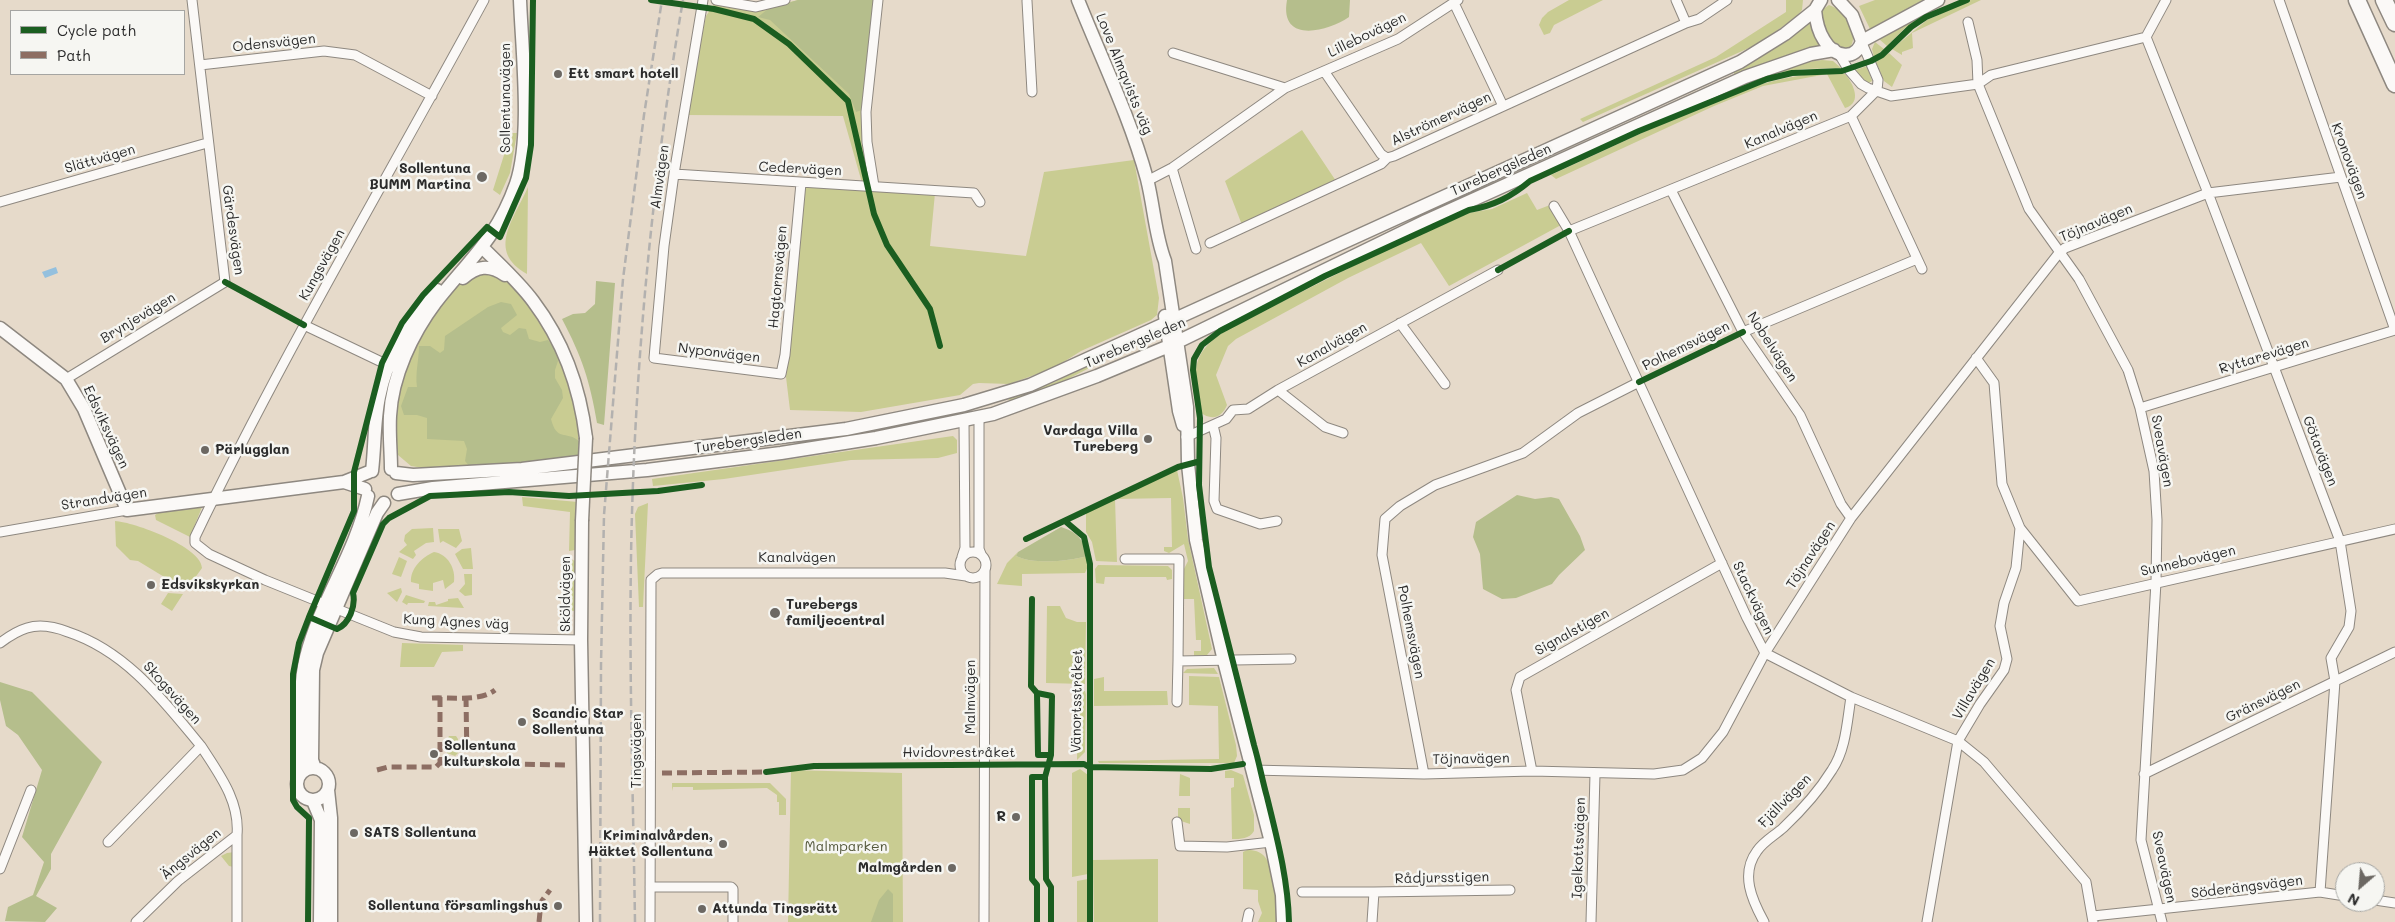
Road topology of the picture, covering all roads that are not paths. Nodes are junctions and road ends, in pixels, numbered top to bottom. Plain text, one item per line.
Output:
1 (192, 0) edge
2 (484, 0) edge
3 (520, 0) edge
4 (703, 0) edge
5 (716, 0) edge
6 (784, 0) edge
7 (878, 0) edge
8 (1025, 0) edge
9 (1078, 0) edge
10 (1676, 0) edge
11 (1727, 0) edge
12 (1839, 0) edge
13 (1848, 0) edge
14 (1938, 0) edge
15 (2166, 0) edge
16 (2279, 0) edge
17 (2352, 0) edge
18 (2357, 0) edge
19 (2384, 0) edge
20 (1455, 1) edge
21 (1816, 4) edge
22 (1968, 22) dead end
23 (1686, 23) junction
24 (2395, 23) edge
25 (2146, 37) junction
26 (1862, 42) junction
27 (1836, 52) junction
28 (1173, 53) dead end
29 (2384, 60) junction
30 (200, 65) junction
31 (1324, 71) junction
32 (1978, 84) junction
33 (2395, 84) edge
34 (1285, 88) junction
35 (1877, 90) junction
36 (1032, 92) dead end
37 (432, 96) junction
38 (1503, 106) junction
39 (1851, 116) junction
40 (207, 143) junction
41 (1387, 158) junction
42 (1172, 168) junction
43 (674, 174) junction
44 (2341, 177) junction
45 (1147, 181) junction
46 (801, 183) junction
47 (874, 186) junction
48 (1671, 190) junction
49 (2208, 193) junction
50 (0, 202) edge
51 (980, 202) dead end
52 (1554, 206) dead end
53 (1569, 231) junction
54 (1210, 243) dead end
55 (483, 248) junction
56 (1196, 249) dead end
57 (2059, 253) junction
58 (1917, 259) junction
59 (484, 266) joint
60 (1922, 269) dead end
61 (1498, 270) dead end
62 (225, 282) joint
63 (517, 284) junction
64 (437, 301) junction
65 (1170, 321) junction
66 (1400, 324) junction
67 (304, 325) junction
68 (0, 328) edge
69 (2395, 330) edge
70 (1744, 332) junction
71 (1173, 344) junction
72 (654, 358) joint
73 (1976, 358) junction
74 (2273, 367) junction
75 (394, 368) junction
76 (781, 374) joint
77 (66, 379) junction
78 (1639, 382) junction
79 (1445, 384) dead end
80 (1278, 390) junction
81 (969, 404) junction
82 (2140, 408) junction
83 (979, 419) junction
84 (964, 422) junction
85 (1213, 425) junction
86 (1343, 433) dead end
87 (1186, 437) junction
88 (370, 471) junction
89 (394, 471) junction
90 (344, 482) junction
91 (366, 493) junction
92 (398, 494) junction
93 (213, 498) junction
94 (384, 503) junction
95 (127, 510) junction
96 (1851, 518) junction
97 (1276, 521) dead end
98 (2020, 528) junction
99 (2395, 529) edge
100 (0, 532) edge
101 (2340, 541) junction
102 (198, 546) joint
103 (981, 554) junction
104 (961, 559) junction
105 (1125, 559) dead end
106 (1722, 564) junction
107 (985, 570) junction
108 (945, 573) junction
109 (968, 577) junction
110 (651, 580) joint
111 (2156, 582) junction
112 (984, 591) junction
113 (330, 607) junction
114 (581, 640) junction
115 (0, 643) edge
116 (2395, 652) edge
117 (1765, 653) junction
118 (1290, 659) dead end
119 (1178, 661) junction
120 (1224, 661) junction
121 (2335, 681) junction
122 (1851, 697) junction
123 (1177, 702) dead end
124 (1958, 741) junction
125 (201, 746) junction
126 (315, 768) junction
127 (1252, 770) junction
128 (1532, 771) junction
129 (301, 772) junction
130 (1424, 774) junction
131 (1595, 774) junction
132 (2144, 774) junction
133 (31, 790) dead end
134 (328, 790) junction
135 (313, 800) junction
136 (1177, 822) dead end
137 (237, 835) junction
138 (108, 842) dead end
139 (1271, 842) junction
140 (2, 858) edge
141 (0, 869) edge
142 (650, 887) junction
143 (1510, 890) dead end
144 (1302, 892) dead end
145 (1374, 892) junction
146 (2320, 892) junction
147 (2335, 894) edge
148 (2160, 911) junction
149 (2093, 919) edge
150 (136, 922) edge
151 (237, 922) edge
152 (320, 922) edge
153 (331, 922) edge
154 (586, 922) edge
155 (650, 922) edge
156 (733, 922) edge
157 (984, 922) edge
158 (1283, 922) edge
159 (1372, 922) edge
160 (1591, 922) edge
161 (1764, 922) edge
162 (1927, 922) edge
163 (2162, 922) edge

1 - 30 street, Gärdesvägen
2 - 37 street, Kungsvägen
3 - 55 street, Sollentunavägen
4 - 43 street, Almvägen
5 - 6 street
7 - 47 street
8 - 36 street
9 - 45 street, Love Almqvists väg
10 - 23 street
11 - 23 street, Alströmervägen
12 - 13 street
12 - 26 street
14 - 26 street, Turebergsleden
15 - 25 street
16 - 44 street, Kronovägen
17 - 29 highway
18 - 29 highway
19 - 24 highway
20 - 31 street, Lillebovägen
20 - 38 street
21 - 27 street, Turebergsleden
21 - 65 street, Turebergsleden
22 - 32 street, Sveavägen
23 - 38 street, Alströmervägen
25 - 32 street
25 - 49 street, Götavägen
26 - 27 street, Turebergsleden
26 - 35 street
27 - 35 street
27 - 71 street, Turebergsleden
28 - 34 street
29 - 33 highway
30 - 37 street, Odensvägen
30 - 40 street, Gärdesvägen
31 - 34 street, Lillebovägen
31 - 41 street
32 - 35 street
32 - 57 street, Sveavägen
34 - 42 street, Lillebovägen
35 - 39 street, Kanalvägen
37 - 67 street, Kungsvägen
38 - 41 street, Alströmervägen
39 - 48 street, Kanalvägen
39 - 58 street
40 - 50 street, Slättvägen
40 - 62 street, Gärdesvägen
41 - 54 street, Alströmervägen
42 - 45 street, Lillebovägen
42 - 56 street
43 - 46 street, Cedervägen
43 - 72 street, Almvägen
44 - 49 street, Töjnavägen
44 - 69 street, Kronovägen
45 - 65 street, Love Almqvists väg
46 - 47 street, Cedervägen
46 - 76 street, Hagtornsvägen
47 - 51 street, Cedervägen
48 - 53 street, Kanalvägen
48 - 70 street, Nobelvägen
49 - 57 street, Töjnavägen
49 - 74 street, Götavägen
52 - 53 street, Stackvägen
53 - 78 street, Stackvägen
55 - 63 street, Sköldvägen
55 - 64 street, Sollentunavägen
55 - 75 street, Sollentunavägen
57 - 73 street, Töjnavägen
57 - 82 street, Sveavägen
58 - 60 street
58 - 70 street, Polhemsvägen
59 - 63 street, Sköldvägen
59 - 64 street, Sollentunavägen
61 - 66 street, Kanalvägen
62 - 77 street, Brynjevägen
63 - 114 street, Sköldvägen, bridge
64 - 75 street, Sollentunavägen
65 - 71 street, Love Almqvists väg
65 - 81 street, Turebergsleden
66 - 79 street
66 - 80 street, Kanalvägen
67 - 75 street
67 - 93 street, Kungsvägen
68 - 77 street, Edsviksvägen
69 - 74 street, Ryttarevägen
70 - 96 street, Nobelvägen
71 - 83 street, Turebergsleden
71 - 87 street, Love Almqvists väg
72 - 76 street, Nyponvägen
73 - 96 street, Töjnavägen
73 - 98 street, Villavägen
74 - 82 street, Ryttarevägen
74 - 101 street, Götavägen
75 - 88 street, Sollentunavägen
75 - 89 street, Sollentunavägen
77 - 95 street, Edsviksvägen
78 - 106 street, Stackvägen
78 - 130 street, Polhemsvägen
80 - 85 street, Kanalvägen
80 - 86 street
81 - 83 street
81 - 84 street
81 - 89 street, Turebergsleden
82 - 111 street, Sveavägen
83 - 84 street, Turebergsleden
83 - 103 street
84 - 92 street, Turebergsleden
84 - 104 street
85 - 87 street, Kanalvägen
85 - 97 street
87 - 120 street, Love Almqvists väg
88 - 89 street, Turebergsleden
88 - 90 street
88 - 91 street
89 - 92 street
90 - 91 street
90 - 93 street
91 - 94 street
91 - 113 street
92 - 94 street, Turebergsleden
93 - 95 street, Strandvägen
93 - 102 street, Kungsvägen
94 - 113 street
95 - 100 street, Strandvägen
96 - 117 street, Töjnavägen
98 - 111 street, Sunnebovägen
98 - 124 street, Villavägen
99 - 101 street, Sunnebovägen
101 - 111 street, Sunnebovägen
101 - 121 street, Götavägen
102 - 113 street, Kung Agnes väg
103 - 104 street
103 - 107 street
104 - 108 street
104 - 109 street
105 - 119 street
106 - 117 street, Stackvägen
106 - 128 street, Signalstigen
107 - 109 street
107 - 112 street, Malmvägen
108 - 109 street, Kanalvägen
108 - 110 street, Kanalvägen
109 - 112 street
110 - 142 street, Tingsvägen
111 - 132 street, Sveavägen
112 - 157 street, Malmvägen
113 - 114 street, Kung Agnes väg
113 - 126 street
113 - 129 street
114 - 154 street, Sköldvägen
115 - 125 street, Skogsvägen
116 - 121 street, Gränsvägen
117 - 122 street, Stackvägen
117 - 131 street, Töjnavägen
118 - 120 street
119 - 120 street
119 - 123 street
120 - 127 street, Love Almqvists väg
121 - 132 street, Gränsvägen
121 - 146 street, Götavägen
122 - 124 street, Stackvägen
122 - 161 street, Fjällvägen
124 - 149 street, Stackvägen
124 - 162 street, Villavägen
125 - 137 street, Ängsvägen
125 - 138 street, Skogsvägen
126 - 129 street
126 - 134 street
127 - 130 street, Töjnavägen
127 - 139 street, Love Almqvists väg
128 - 130 street, Töjnavägen
128 - 131 street, Töjnavägen
129 - 135 street
131 - 160 street, Igelkottsvägen
132 - 148 street, Sveavägen
133 - 140 street
134 - 135 street
134 - 153 street
135 - 152 street
136 - 139 street
137 - 150 street, Ängsvägen
137 - 151 street
139 - 158 street, Love Almqvists väg
140 - 141 street
142 - 155 street, Tingsvägen
142 - 156 street
143 - 145 street, Rådjursstigen
144 - 145 street, Rådjursstigen
145 - 159 street
146 - 147 street, Söderängsvägen
146 - 148 street, Söderängsvägen
148 - 149 street, Söderängsvägen
148 - 163 street, Sveavägen

